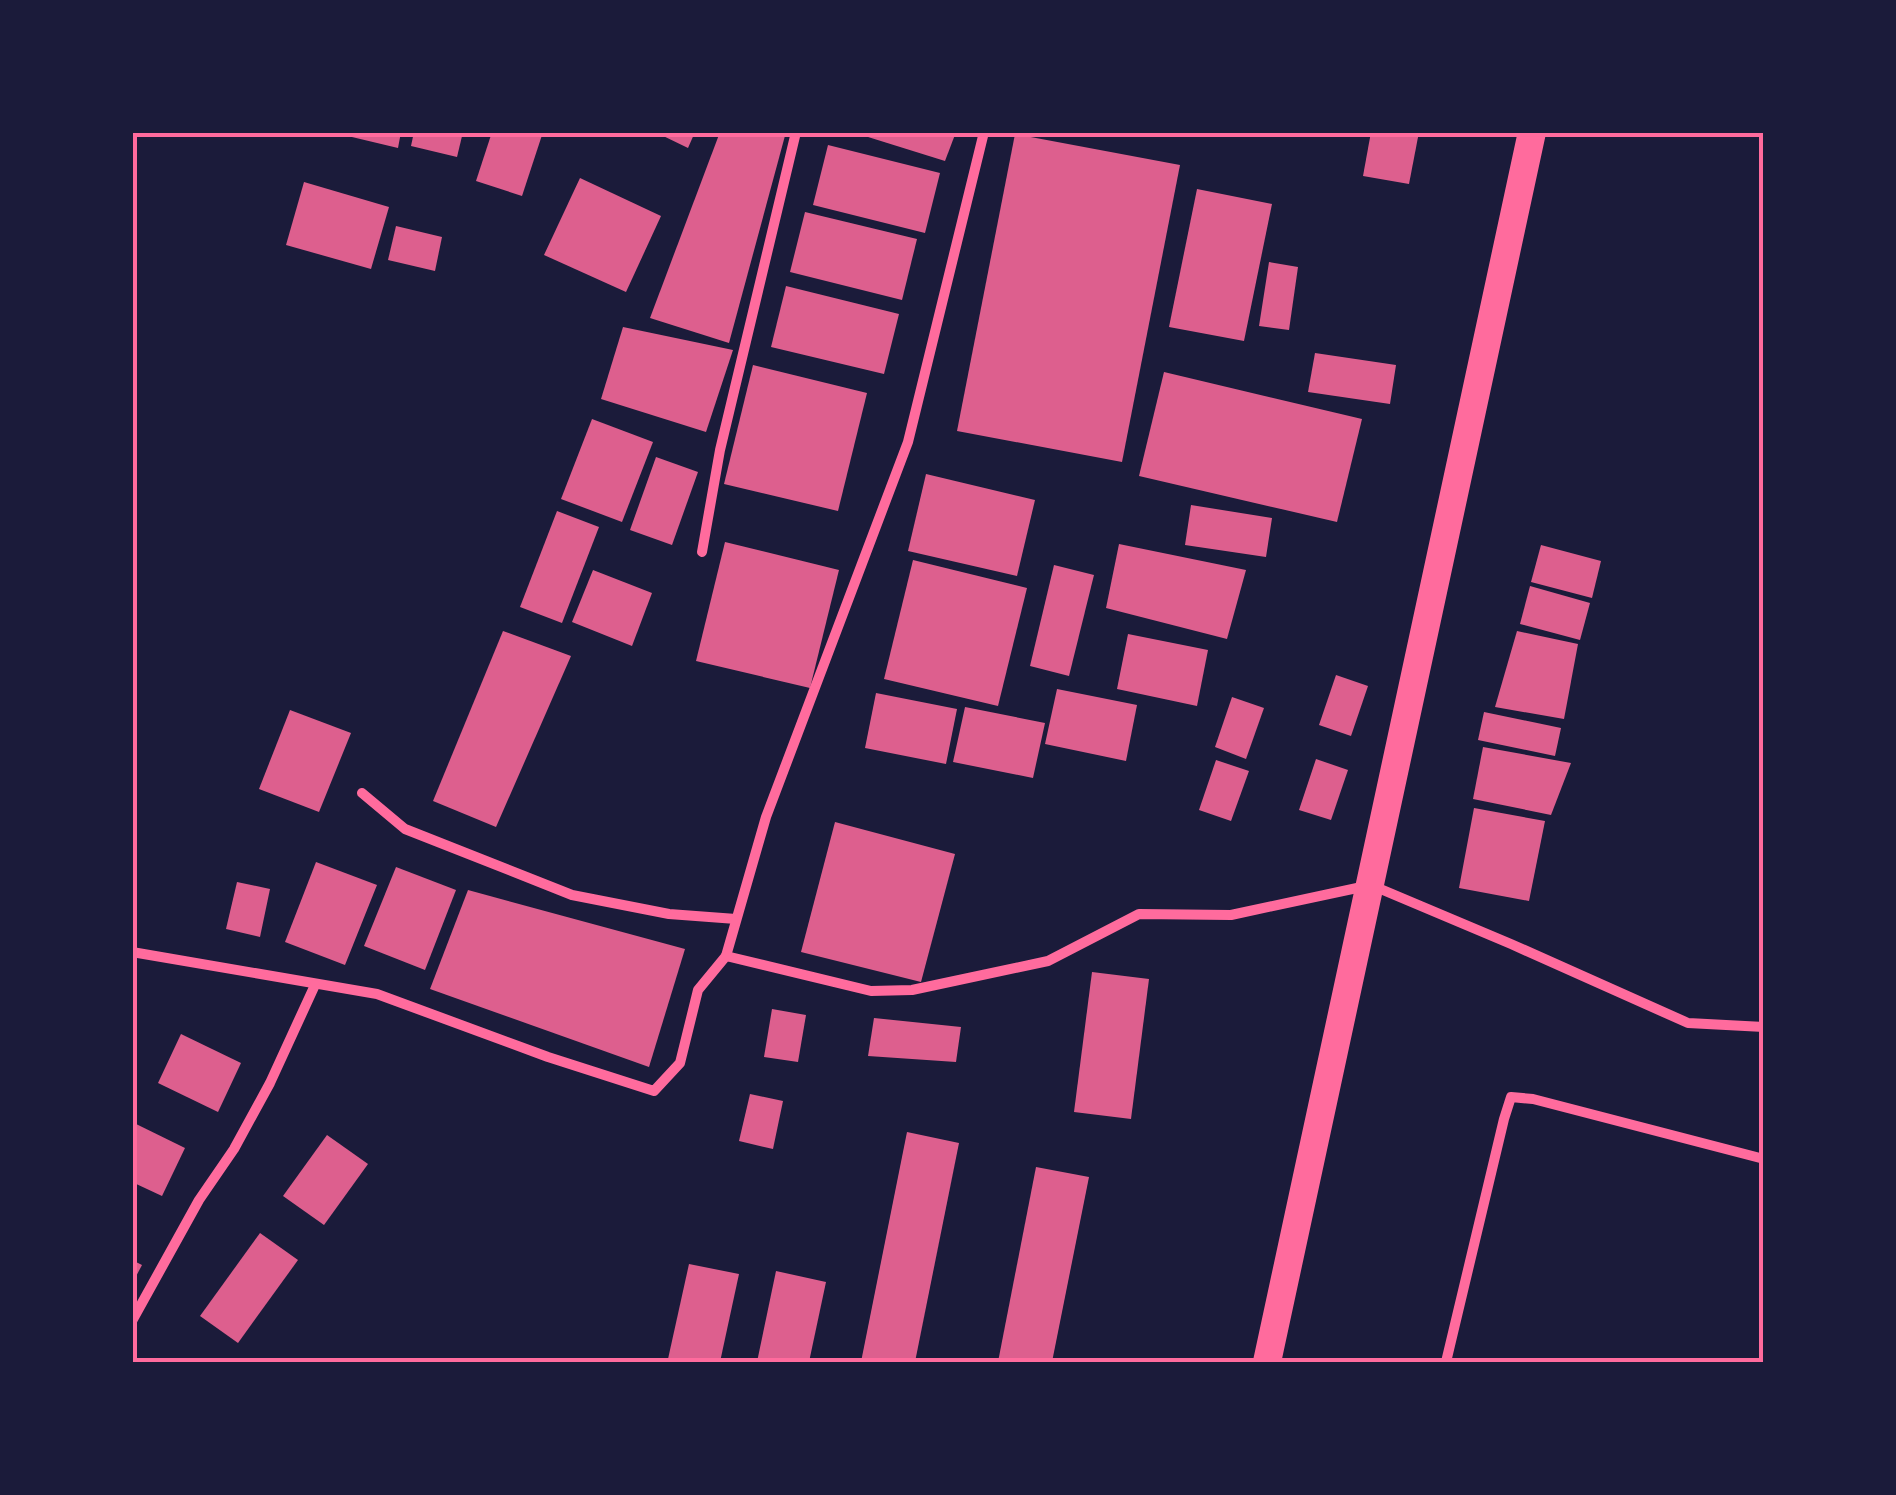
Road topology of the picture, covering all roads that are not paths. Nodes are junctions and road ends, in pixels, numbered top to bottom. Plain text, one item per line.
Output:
1 (796, 132) edge
2 (984, 132) edge
3 (1532, 132) edge
4 (702, 552) dead end
5 (362, 793) dead end
6 (1370, 886) junction
7 (736, 919) junction
8 (132, 952) edge
9 (726, 956) junction
10 (316, 985) junction
11 (1764, 1028) edge
12 (1764, 1158) edge
13 (132, 1321) edge
14 (1267, 1362) edge
15 (1446, 1362) edge

1 - 4 street
2 - 7 street
3 - 6 highway
5 - 7 street
6 - 9 street
6 - 11 street
6 - 14 highway
7 - 9 street
8 - 10 street
9 - 10 street
10 - 13 street
12 - 15 street

